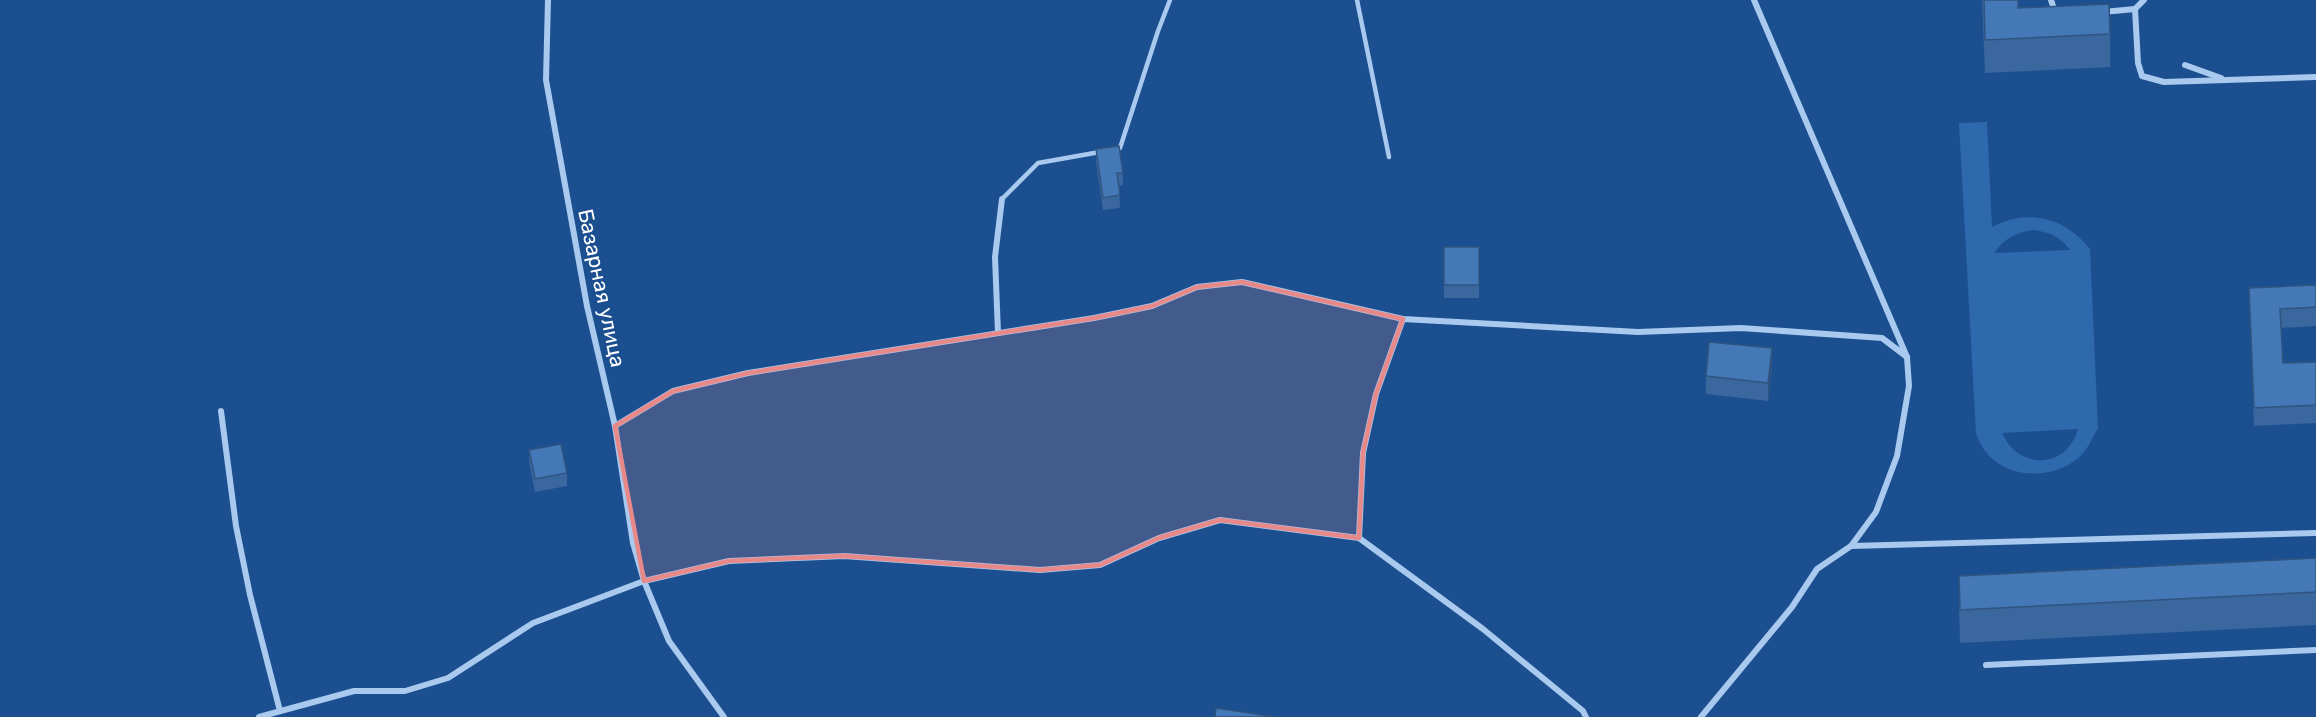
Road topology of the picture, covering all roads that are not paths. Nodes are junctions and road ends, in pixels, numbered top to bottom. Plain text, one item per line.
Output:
1 (548, 0) edge
2 (1170, 0) edge
3 (1357, 0) edge
4 (1754, 0) edge
5 (2051, 0) edge
6 (2144, 0) edge
7 (2135, 9) junction
8 (2063, 12) edge
9 (2092, 13) edge
10 (2185, 65) dead end
11 (2316, 77) edge
12 (2224, 80) junction
13 (1389, 158) dead end
14 (1002, 199) joint
15 (1403, 319) junction
16 (998, 333) junction
17 (1907, 357) junction
18 (221, 411) dead end
19 (615, 426) junction
20 (2316, 533) edge
21 (1359, 538) junction
22 (1851, 546) junction
23 (644, 581) junction
24 (2316, 650) edge
25 (1986, 664) dead end
26 (280, 711) junction
27 (259, 717) edge
28 (724, 717) edge
29 (1586, 717) edge
30 (1701, 717) edge

1 - 19 street, Базарная улица
2 - 14 lane
3 - 13 lane
4 - 17 street
5 - 8 street
6 - 7 street
7 - 9 street
7 - 12 street
10 - 12 street
11 - 12 street
14 - 16 street
15 - 16 street
15 - 17 street
15 - 21 street
16 - 19 street
17 - 22 street
18 - 26 street
19 - 23 street, Базарная улица
20 - 22 street
21 - 23 street
21 - 29 street
22 - 30 street
23 - 26 street
23 - 28 street, Базарная улица
24 - 25 street
26 - 27 street

